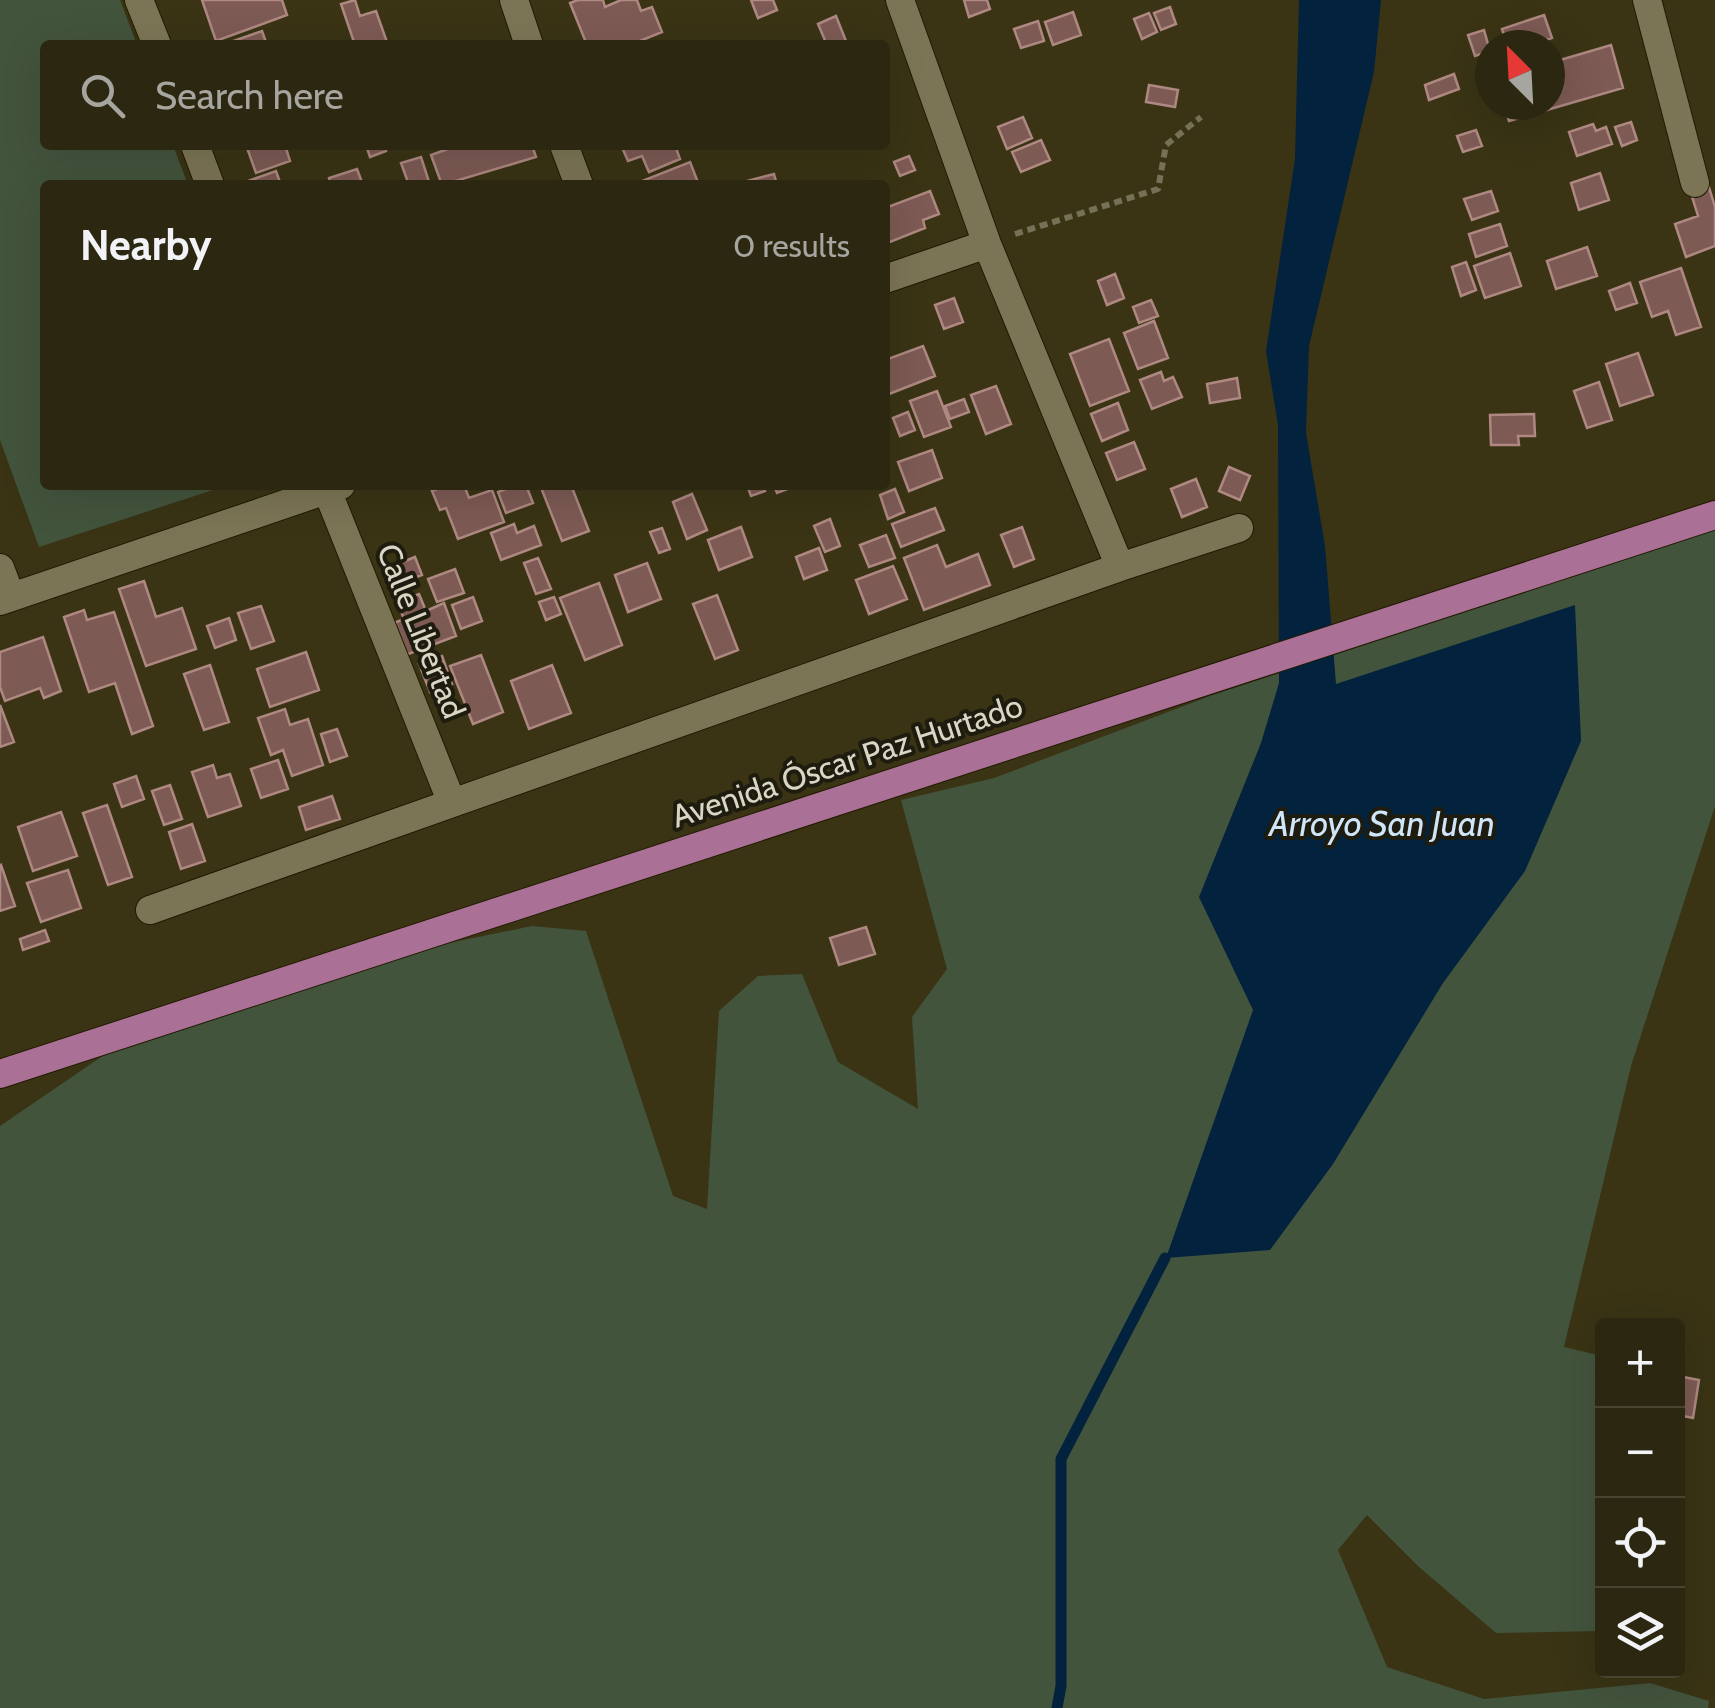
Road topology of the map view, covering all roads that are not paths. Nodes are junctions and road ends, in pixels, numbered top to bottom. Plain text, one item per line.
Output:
1 (140, 0) edge
2 (514, 0) edge
3 (900, 0) edge
4 (1647, 0) edge
5 (154, 40) edge
6 (527, 40) edge
7 (197, 150) edge
8 (566, 150) edge
9 (208, 180) edge
10 (576, 180) edge
11 (1695, 183) dead end
12 (987, 244) junction
13 (890, 276) edge
14 (322, 490) edge
15 (332, 490) edge
16 (1715, 515) edge
17 (1239, 528) dead end
18 (1120, 567) junction
19 (0, 568) edge
20 (6, 599) edge
21 (452, 803) junction
22 (150, 910) dead end
23 (0, 1074) edge

1 - 5 street
2 - 6 street
3 - 12 street
4 - 11 street
7 - 9 street
8 - 10 street
12 - 13 street
12 - 18 street
14 - 20 street
15 - 21 street, Calle Libertad
16 - 23 main road, Avenida Óscar Paz Hurtado
17 - 18 street
18 - 21 street
19 - 20 street
21 - 22 street

